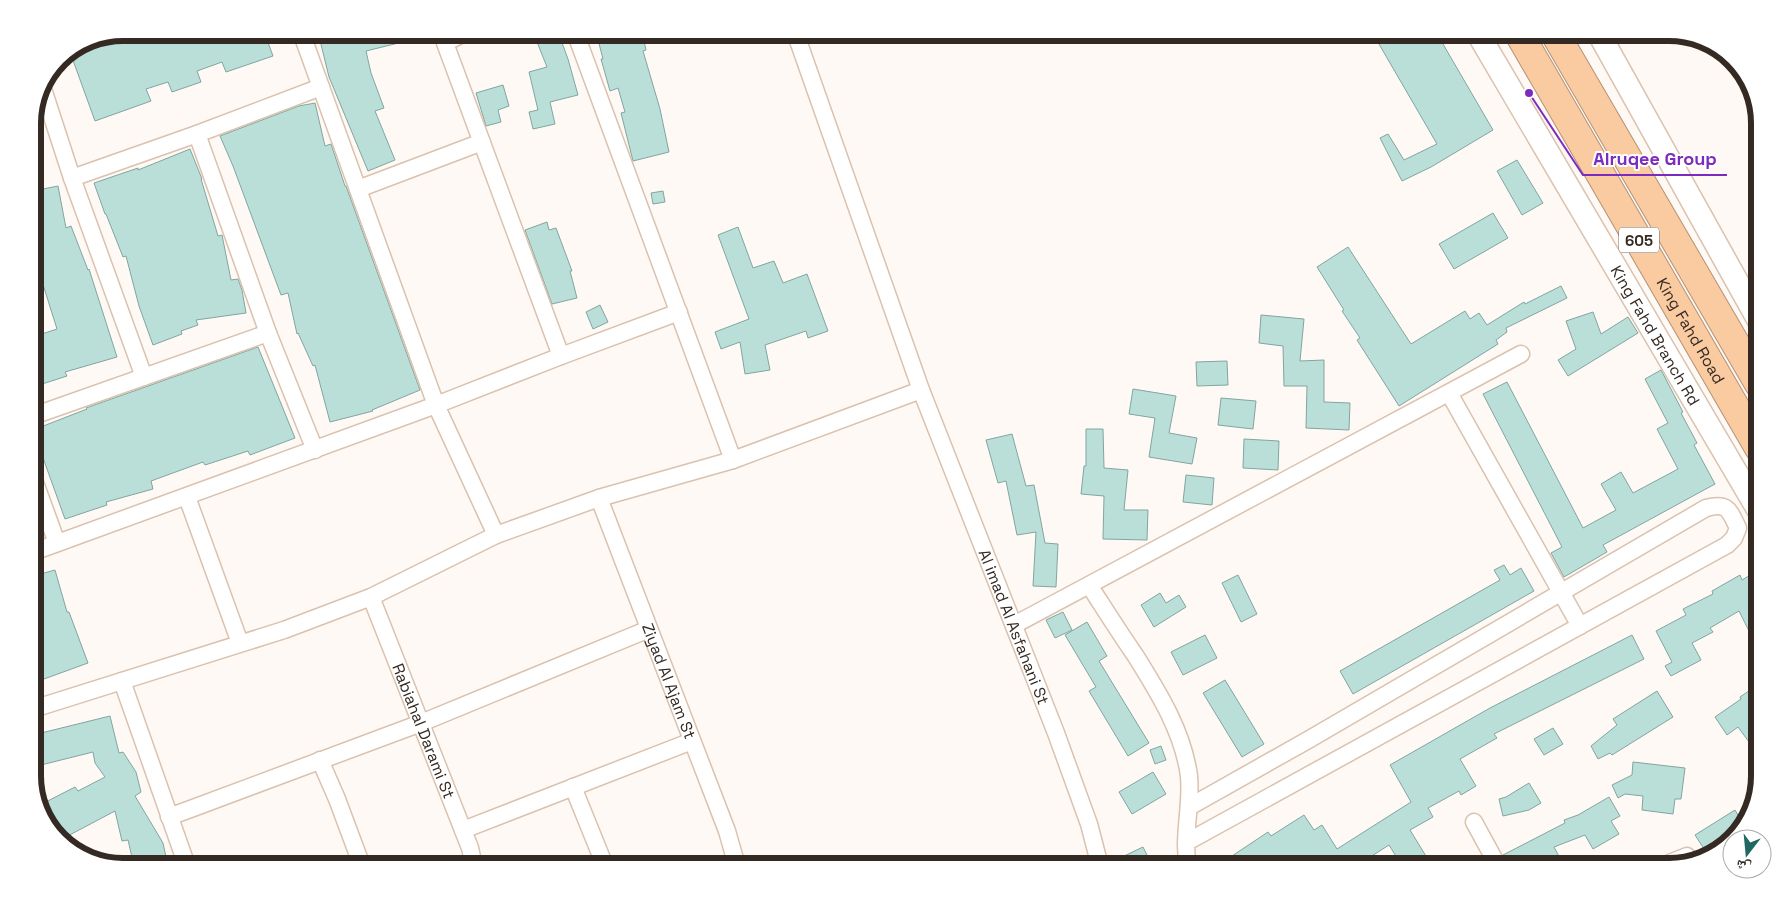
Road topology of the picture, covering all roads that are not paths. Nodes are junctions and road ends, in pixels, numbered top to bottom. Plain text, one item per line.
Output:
1 (304, 41) edge
2 (444, 41) edge
3 (578, 41) edge
4 (798, 41) edge
5 (1482, 41) edge
6 (1523, 41) edge
7 (1559, 41) edge
8 (1603, 41) edge
9 (321, 87) junction
10 (46, 98) edge
11 (197, 134) junction
12 (482, 142) junction
13 (72, 178) junction
14 (358, 189) junction
15 (1751, 307) edge
16 (678, 312) junction
17 (268, 333) junction
18 (1521, 354) dead end
19 (562, 356) junction
20 (1751, 370) edge
21 (144, 377) junction
22 (921, 390) junction
23 (1448, 393) junction
24 (436, 406) junction
25 (41, 413) edge
26 (1751, 434) edge
27 (315, 450) junction
28 (734, 460) junction
29 (1751, 496) edge
30 (186, 497) junction
31 (41, 498) edge
32 (599, 498) junction
33 (496, 535) junction
34 (57, 543) junction
35 (41, 549) edge
36 (1089, 585) junction
37 (1562, 593) junction
38 (371, 597) junction
39 (1014, 625) junction
40 (1580, 626) junction
41 (649, 629) junction
42 (240, 643) junction
43 (122, 681) junction
44 (41, 706) edge
45 (421, 722) junction
46 (692, 741) junction
47 (320, 760) junction
48 (573, 787) junction
49 (1189, 807) junction
50 (170, 817) junction
51 (1474, 822) dead end
52 (463, 830) junction
53 (1187, 842) junction
54 (184, 858) edge
55 (359, 858) edge
56 (472, 858) edge
57 (602, 858) edge
58 (734, 858) edge
59 (1098, 858) edge
60 (1186, 858) edge
61 (1494, 858) edge

1 - 9 street
2 - 12 street
3 - 16 street
4 - 22 street, Al imad Al Asfahani St
5 - 29 main road, King Fahd Branch Rd
6 - 26 highway, King Fahd Road / 605
7 - 20 highway, King Fahd Road / 605
8 - 15 main road
9 - 11 street
9 - 14 street
10 - 13 street
11 - 13 street
11 - 17 street
12 - 14 street
12 - 19 street
13 - 21 street
14 - 24 street
16 - 19 street
16 - 28 street
17 - 21 street
17 - 27 street
18 - 23 street
19 - 24 street
21 - 25 street
22 - 28 street
22 - 39 street, Al imad Al Asfahani St
23 - 36 street
23 - 37 street
24 - 27 street
24 - 33 street
27 - 30 street
28 - 32 street
30 - 34 street
30 - 42 street
31 - 34 street
32 - 33 street
32 - 41 street, Ziyad Al Ajam St
33 - 38 street
34 - 35 street
36 - 39 street
36 - 49 street
37 - 40 street
37 - 40 street
37 - 49 street
38 - 42 street
38 - 45 street, Rabiahal Darami St
39 - 59 street, Al imad Al Asfahani St
40 - 53 street
41 - 45 street
41 - 46 street, Ziyad Al Ajam St
42 - 43 street
43 - 44 street
43 - 50 street
45 - 47 street
45 - 52 street, Rabiahal Darami St
46 - 48 street
46 - 58 street, Ziyad Al Ajam St
47 - 50 street
47 - 55 street
48 - 52 street
48 - 57 street
49 - 53 street
50 - 54 street
51 - 61 street
52 - 56 street, Rabiahal Darami St
53 - 60 street

